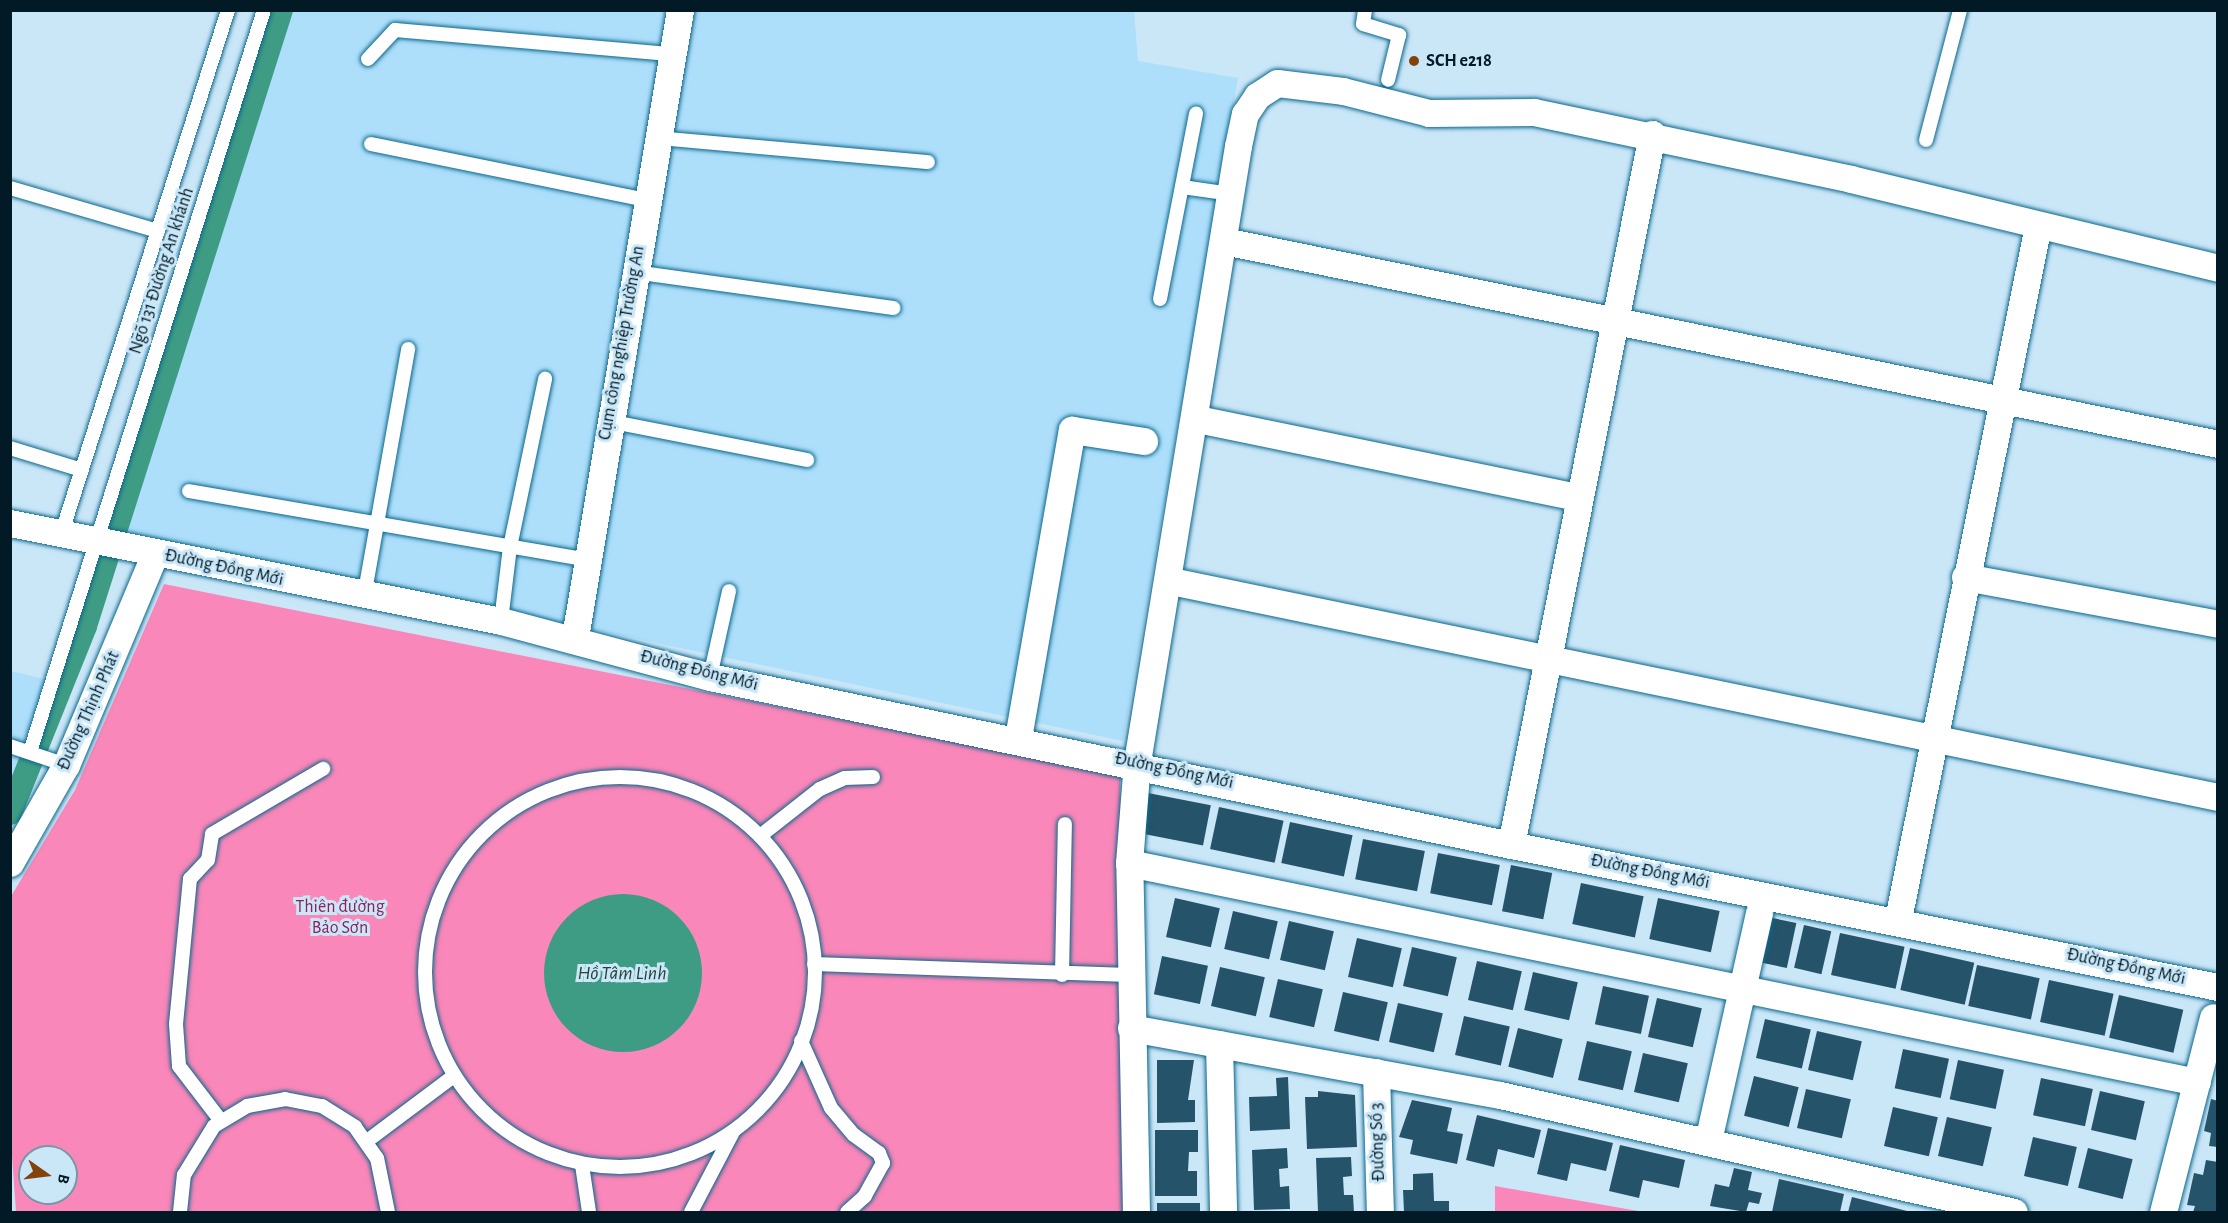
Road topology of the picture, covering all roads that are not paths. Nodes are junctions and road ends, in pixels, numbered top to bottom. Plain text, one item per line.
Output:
1 (228, 10) edge
2 (264, 10) edge
3 (1365, 10) edge
4 (1960, 10) edge
5 (676, 35) edge
6 (368, 59) dead end
7 (1388, 80) dead end
8 (1196, 113) dead end
9 (1652, 134) junction
10 (658, 138) junction
11 (1926, 140) dead end
12 (371, 144) dead end
13 (928, 162) dead end
14 (1182, 187) junction
15 (10, 188) edge
16 (1231, 194) junction
17 (647, 200) junction
18 (2038, 225) junction
19 (158, 231) junction
20 (1224, 241) junction
21 (2217, 268) edge
22 (634, 272) junction
23 (1160, 300) dead end
24 (894, 308) dead end
25 (1614, 321) junction
26 (408, 349) dead end
27 (545, 379) dead end
28 (2001, 400) junction
29 (1197, 419) junction
30 (608, 421) junction
31 (1144, 441) dead end
32 (2217, 444) edge
33 (10, 448) edge
34 (807, 460) dead end
35 (82, 470) junction
36 (189, 491) dead end
37 (1577, 497) junction
38 (10, 523) edge
39 (375, 526) junction
40 (61, 535) junction
41 (100, 544) junction
42 (510, 547) junction
43 (144, 551) junction
44 (584, 559) junction
45 (1965, 576) junction
46 (1171, 581) junction
47 (729, 591) dead end
48 (364, 597) junction
49 (501, 621) junction
50 (2217, 624) edge
51 (575, 637) junction
52 (1548, 660) junction
53 (710, 676) junction
54 (1936, 736) junction
55 (1018, 738) junction
56 (10, 746) edge
57 (31, 753) junction
58 (1137, 762) junction
59 (65, 765) junction
60 (323, 769) dead end
61 (873, 777) dead end
62 (2217, 797) edge
63 (1065, 824) dead end
64 (760, 836) junction
65 (1511, 845) junction
66 (10, 863) edge
67 (1129, 863) junction
68 (1759, 913) dead end
69 (1898, 919) junction
70 (814, 964) junction
71 (1062, 975) junction
72 (1129, 975) junction
73 (2217, 987) edge
74 (1744, 988) junction
75 (2213, 1017) dead end
76 (1131, 1028) junction
77 (801, 1041) junction
78 (1219, 1044) junction
79 (1376, 1072) junction
80 (454, 1076) junction
81 (2197, 1082) junction
82 (221, 1121) junction
83 (734, 1131) junction
84 (367, 1141) junction
85 (1708, 1141) junction
86 (582, 1165) junction
87 (180, 1212) edge
88 (388, 1212) edge
89 (589, 1212) edge
90 (691, 1212) edge
91 (847, 1212) edge
92 (1136, 1212) edge
93 (1223, 1212) edge
94 (1380, 1212) edge
95 (2005, 1212) edge
96 (2163, 1212) edge

1 - 19 lane
2 - 41 lane, Ngõ 131 Đường An khánh
3 - 7 lane
4 - 11 lane
5 - 6 lane
5 - 10 street, Cụm công nghiệp Trường An
8 - 14 lane
9 - 16 street
9 - 18 street
9 - 25 street
10 - 13 lane
10 - 17 street, Cụm công nghiệp Trường An
12 - 17 lane
14 - 16 lane
14 - 23 lane
15 - 19 lane
16 - 20 street
17 - 22 street, Cụm công nghiệp Trường An
18 - 21 street
18 - 28 street
19 - 35 lane
20 - 25 street
20 - 29 street
22 - 24 lane
22 - 30 street, Cụm công nghiệp Trường An
25 - 28 street
25 - 37 street
26 - 39 lane
27 - 42 lane
28 - 32 street
28 - 45 street
29 - 37 street
29 - 46 street
30 - 34 lane
30 - 44 street, Cụm công nghiệp Trường An
31 - 55 street
33 - 35 lane
35 - 40 lane
36 - 39 lane
37 - 52 street
38 - 40 street, Đường Đồng Mới
39 - 42 lane
39 - 48 lane
40 - 41 street, Đường Đồng Mới
41 - 43 street, Đường Đồng Mới
41 - 57 lane, Ngõ 131 Đường An khánh
42 - 44 lane
42 - 49 lane
43 - 48 street, Đường Đồng Mới
43 - 59 street, Đường Thịnh Phát
44 - 51 street, Cụm công nghiệp Trường An
45 - 50 street
45 - 54 street
46 - 52 street
46 - 58 street
47 - 53 lane
48 - 49 street, Đường Đồng Mới
49 - 51 street, Đường Đồng Mới
51 - 53 street, Đường Đồng Mới
52 - 54 street
52 - 65 street
53 - 55 street, Đường Đồng Mới
54 - 62 street
54 - 69 street
55 - 58 street, Đường Đồng Mới
56 - 57 lane
57 - 59 lane
58 - 65 street, Đường Đồng Mới
58 - 67 street
59 - 66 street, Đường Thịnh Phát
60 - 82 lane
61 - 64 lane
63 - 71 lane
64 - 70 lane
64 - 80 lane
65 - 69 street, Đường Đồng Mới
67 - 72 street
67 - 74 street
68 - 74 street
69 - 73 street, Đường Đồng Mới
70 - 71 lane
70 - 77 lane
71 - 72 lane
72 - 76 street
74 - 81 street
74 - 85 street
75 - 81 street
76 - 78 street
76 - 92 street
77 - 83 lane
77 - 91 lane
78 - 79 street
78 - 93 street
79 - 85 street
79 - 94 street, Đường Số 3
80 - 84 lane
80 - 86 lane
81 - 96 street
82 - 84 lane
82 - 87 lane
83 - 86 lane
83 - 90 lane
84 - 88 lane
85 - 95 street
86 - 89 lane

